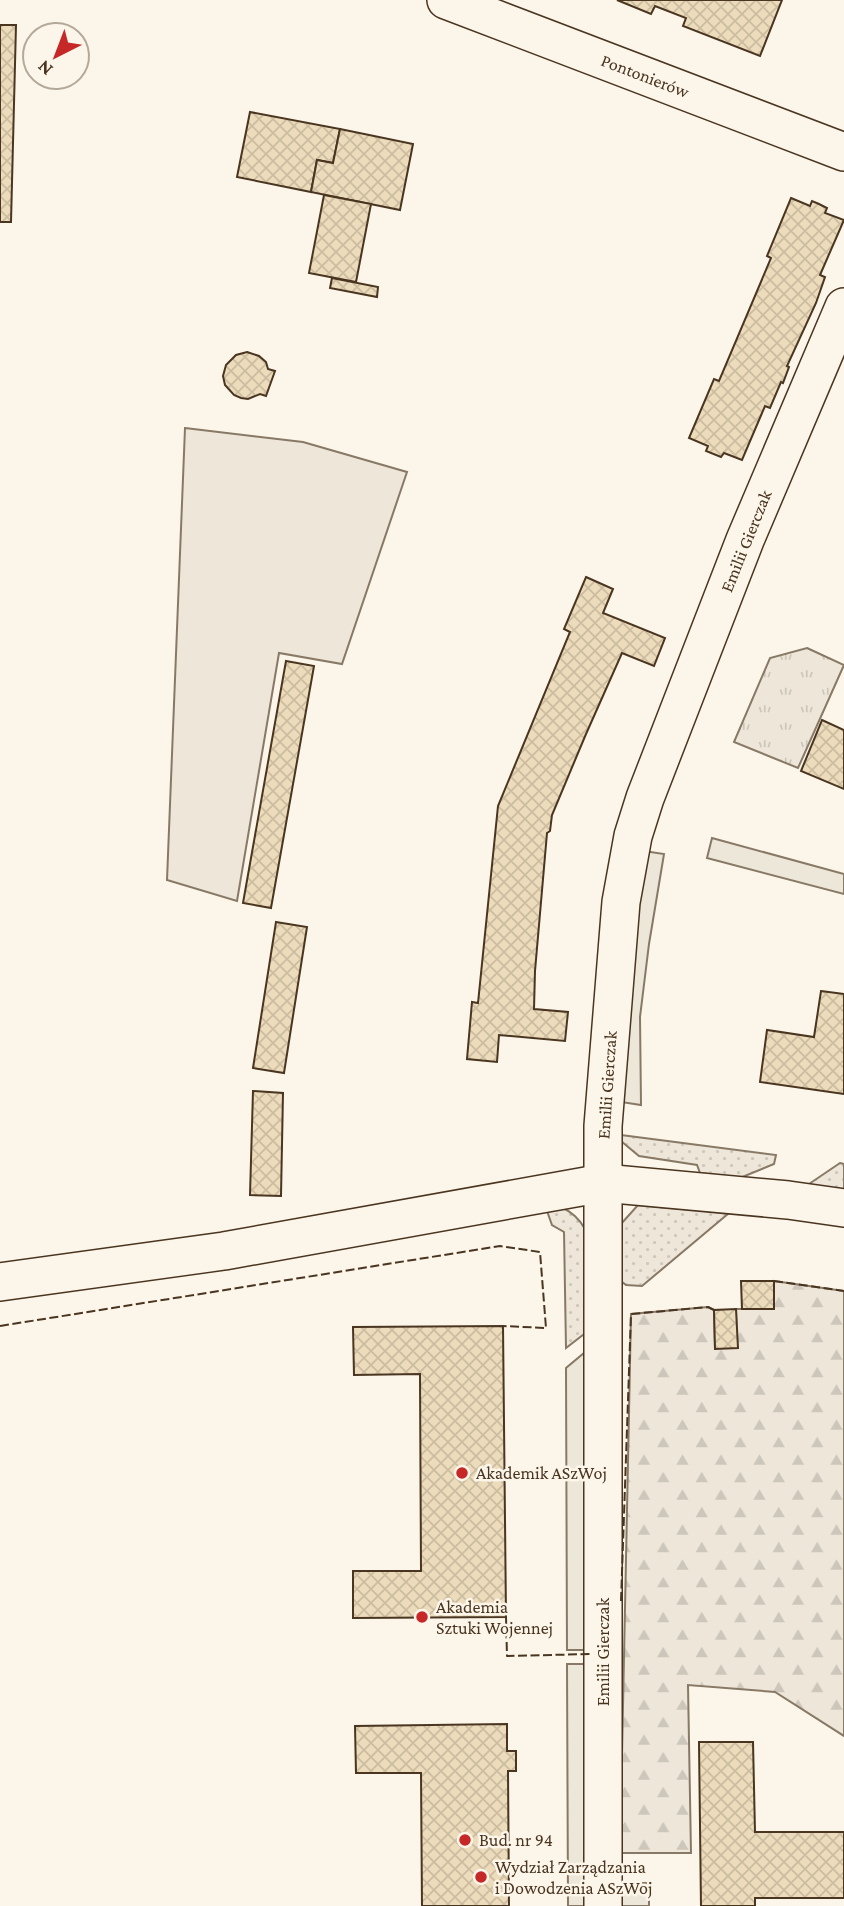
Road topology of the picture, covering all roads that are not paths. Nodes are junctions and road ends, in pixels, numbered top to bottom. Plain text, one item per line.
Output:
1 (446, 0) edge
2 (844, 152) edge
3 (844, 307) edge
4 (603, 1183) junction
5 (844, 1208) edge
6 (0, 1282) edge
7 (603, 1906) edge

1 - 2 street, Pontonierów
3 - 4 street, Emilii Gierczak
4 - 5 street
4 - 6 street
4 - 7 street, Emilii Gierczak

